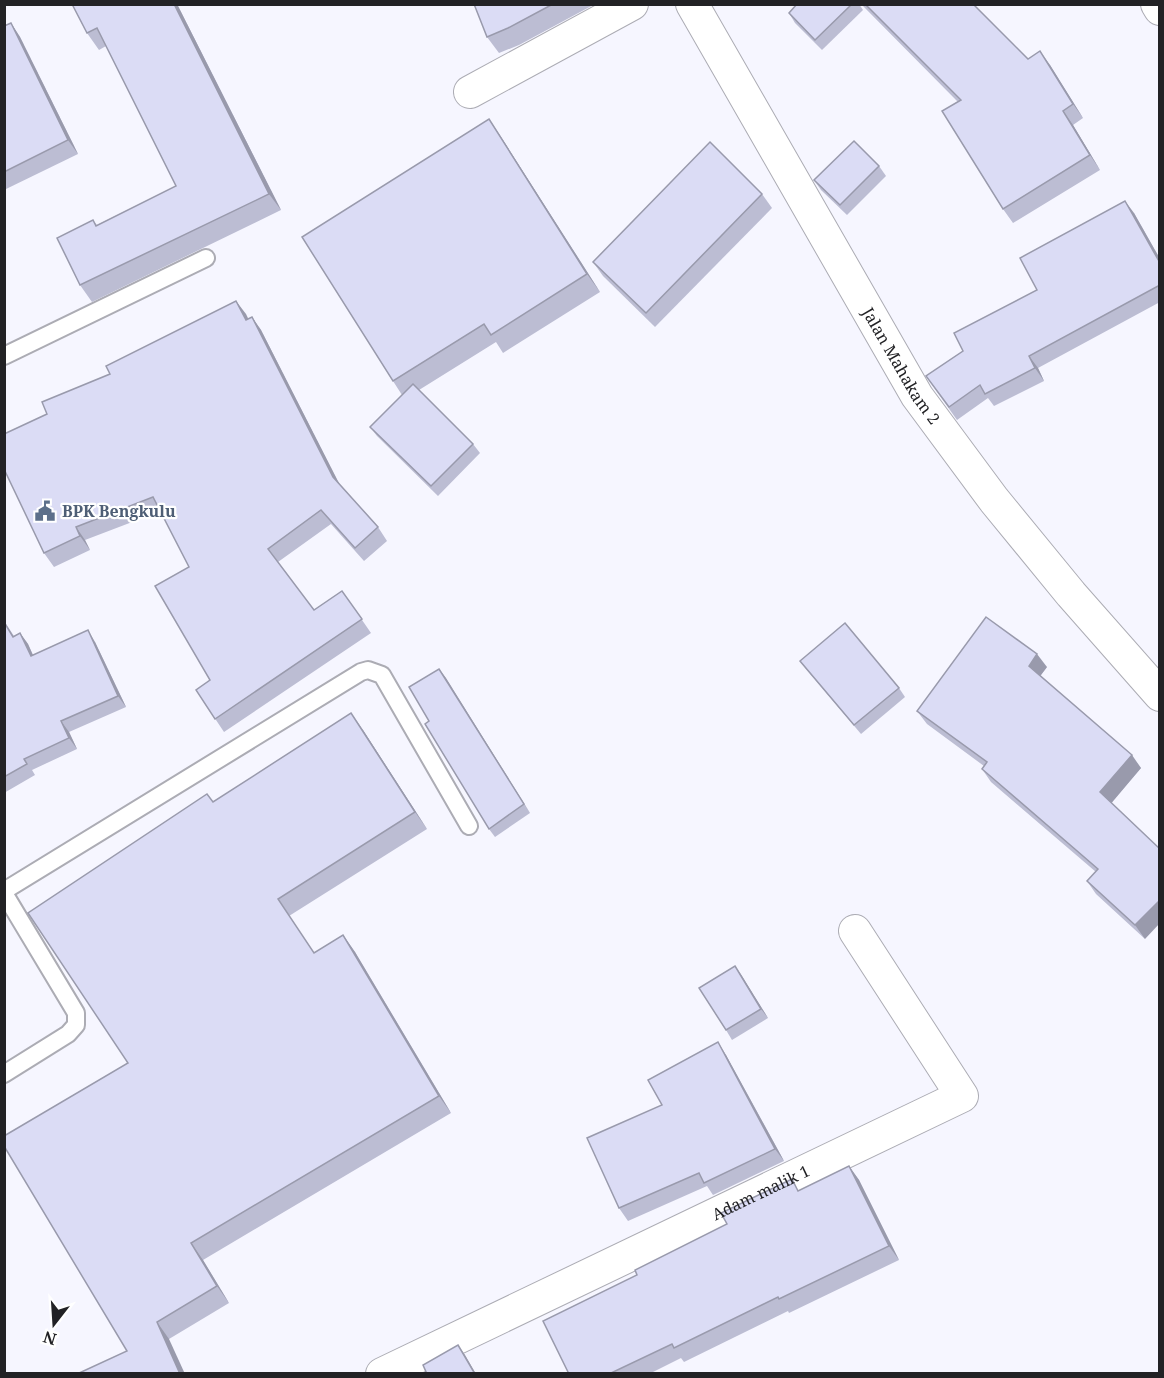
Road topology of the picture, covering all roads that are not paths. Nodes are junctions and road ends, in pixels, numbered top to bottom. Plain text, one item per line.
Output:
1 (632, 4) edge
2 (692, 4) edge
3 (1156, 4) edge
4 (1160, 9) edge
5 (470, 92) dead end
6 (206, 258) dead end
7 (4, 356) edge
8 (1160, 695) edge
9 (469, 826) dead end
10 (4, 892) edge
11 (855, 931) dead end
12 (4, 1074) edge
13 (382, 1374) edge

1 - 5 street
2 - 8 street, Jalan Mahakam 2
3 - 4 street
6 - 7 lane
9 - 10 lane
10 - 12 lane
11 - 13 street, Adam malik 1

